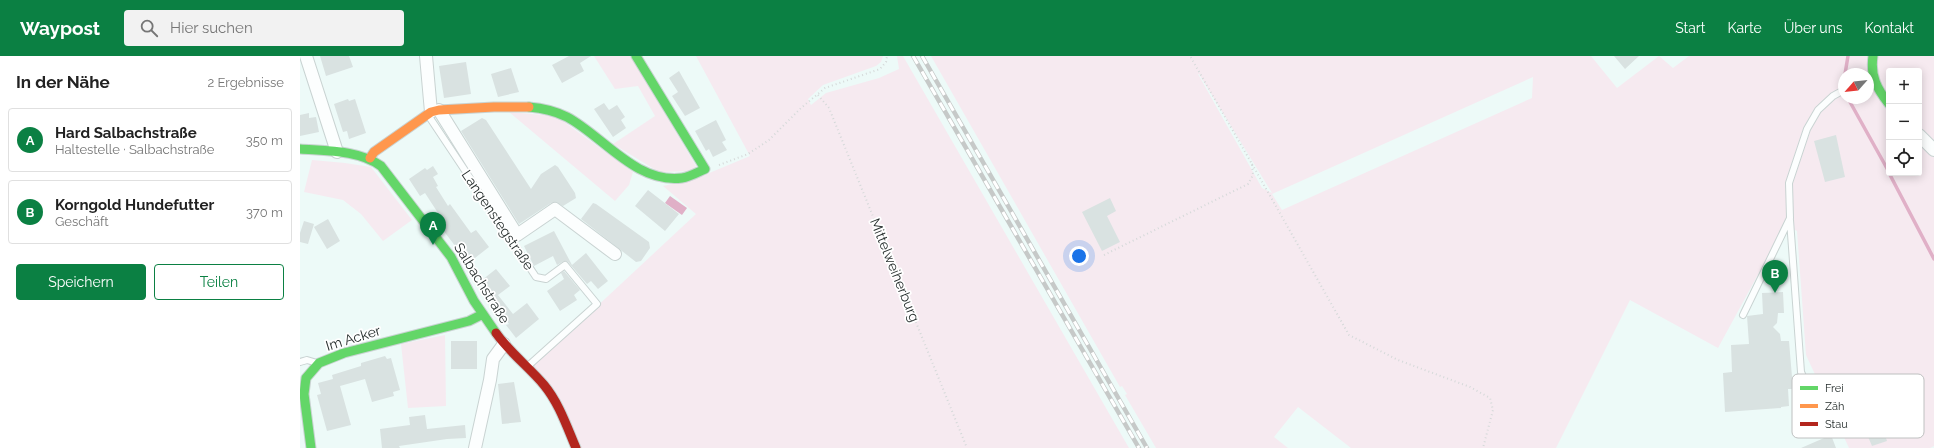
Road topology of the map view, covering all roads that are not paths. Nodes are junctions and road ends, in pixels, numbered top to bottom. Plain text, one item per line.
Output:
1 (306, 56) edge
2 (426, 56) edge
3 (636, 56) edge
4 (1873, 56) edge
5 (1871, 68) edge
6 (1874, 84) edge
7 (1838, 93) edge
8 (1886, 101) edge
9 (432, 112) junction
10 (1922, 137) edge
11 (300, 149) edge
12 (1934, 150) edge
13 (337, 152) junction
14 (370, 158) junction
15 (1790, 218) junction
16 (615, 254) dead end
17 (483, 314) junction
18 (1742, 315) dead end
19 (504, 344) junction
20 (300, 362) edge
21 (319, 363) junction
22 (526, 367) junction
23 (1802, 374) edge
24 (311, 448) edge
25 (475, 448) edge
26 (576, 448) edge

1 - 13 street
2 - 9 street
3 - 9 street
4 - 5 street
6 - 8 street
7 - 15 lane
9 - 14 street
9 - 16 street, Langenstegstraße
9 - 22 lane, Langenstegstraße
10 - 12 street
11 - 13 street
13 - 14 street
14 - 17 street, Salbachstraße
15 - 18 lane
15 - 23 lane
17 - 19 street, Salbachstraße
17 - 21 street, Im Acker
19 - 22 street, Salbachstraße
19 - 25 street
20 - 21 lane
21 - 24 street, Im Acker
22 - 26 street, Salbachstraße

